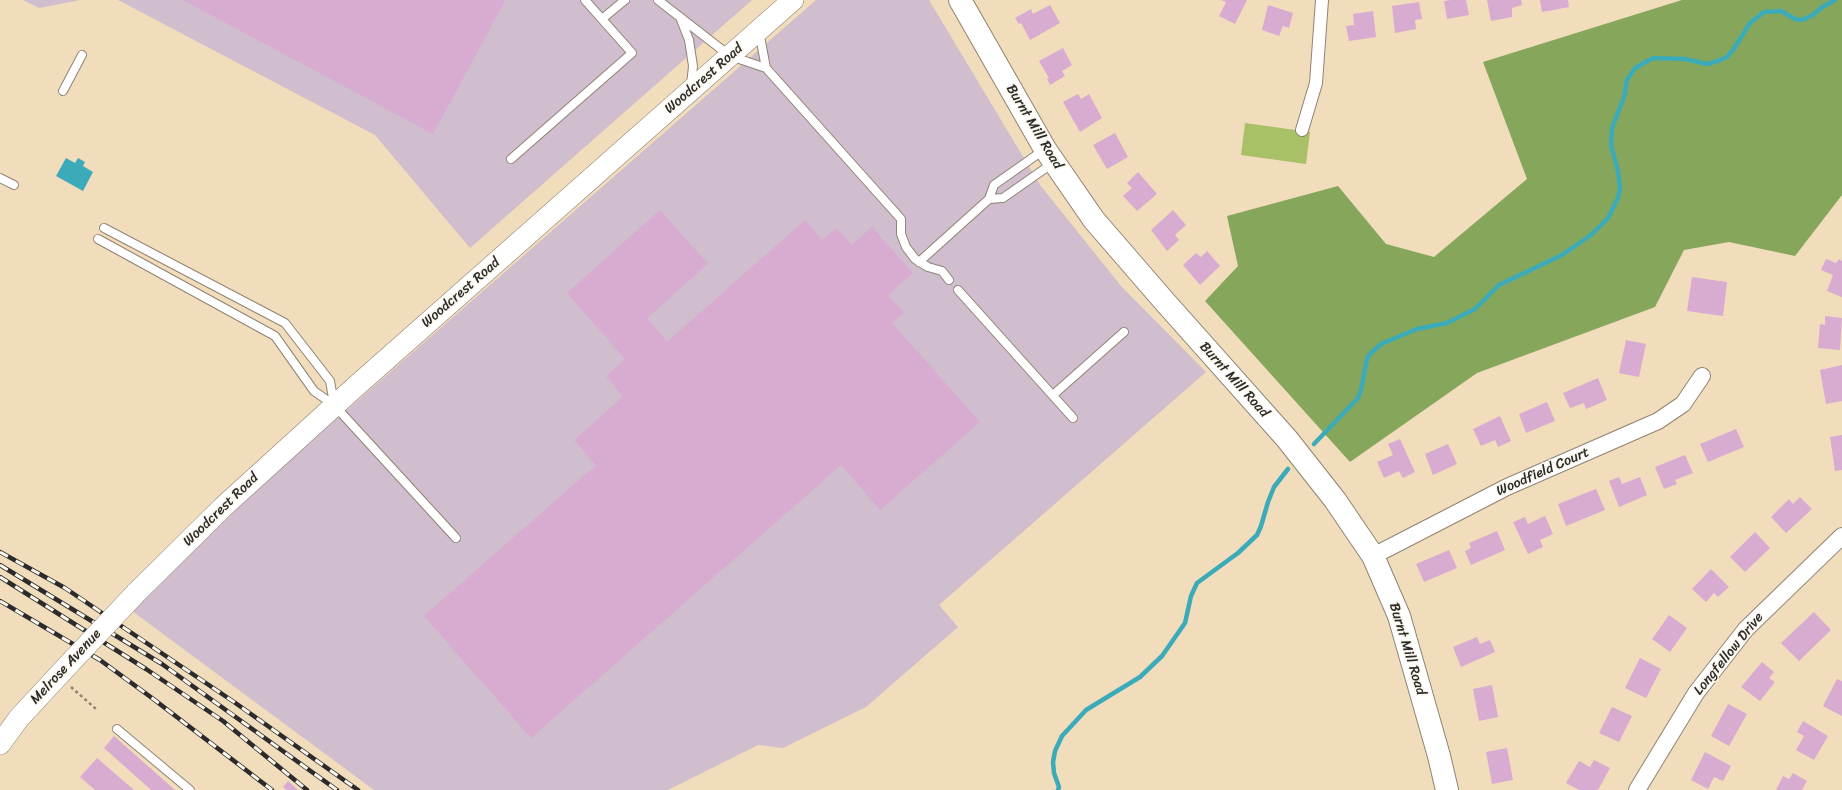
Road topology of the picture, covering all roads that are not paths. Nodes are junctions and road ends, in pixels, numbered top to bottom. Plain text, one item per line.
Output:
1 (585, 0) edge
2 (625, 0) edge
3 (658, 0) edge
4 (793, 0) edge
5 (960, 0) edge
6 (1322, 0) edge
7 (680, 16) junction
8 (602, 19) junction
9 (759, 31) junction
10 (82, 55) dead end
11 (730, 56) junction
12 (766, 68) junction
13 (63, 91) dead end
14 (690, 91) junction
15 (1302, 130) dead end
16 (1049, 156) junction
17 (511, 159) dead end
18 (0, 178) edge
19 (14, 184) dead end
20 (989, 199) junction
21 (104, 228) dead end
22 (98, 240) dead end
23 (919, 262) junction
24 (949, 280) dead end
25 (958, 290) dead end
26 (1124, 332) dead end
27 (1702, 376) dead end
28 (1053, 395) junction
29 (334, 405) junction
30 (1073, 418) dead end
31 (1842, 536) edge
32 (456, 538) dead end
33 (1373, 556) junction
34 (136, 593) joint
35 (117, 729) dead end
36 (0, 744) edge
37 (190, 790) edge
38 (1447, 790) edge
39 (1637, 790) edge

1 - 8 lane
2 - 8 lane
3 - 7 lane
4 - 9 street, Woodcrest Road
5 - 16 main road, Burnt Mill Road
6 - 15 street
7 - 11 lane
7 - 14 lane
8 - 17 lane
9 - 11 street, Woodcrest Road
9 - 12 lane
10 - 13 lane
11 - 12 lane
11 - 14 street, Woodcrest Road
12 - 23 lane
14 - 29 street, Woodcrest Road
16 - 20 lane
16 - 20 lane
16 - 33 main road, Burnt Mill Road
18 - 19 lane
20 - 23 lane
21 - 29 lane
22 - 29 lane
23 - 24 lane
25 - 28 lane
26 - 28 lane
27 - 33 street, Woodfield Court
28 - 30 lane
29 - 32 lane
29 - 34 street, Woodcrest Road
31 - 39 street, Longfellow Drive
33 - 38 main road, Burnt Mill Road
34 - 36 street, Melrose Avenue, bridge
35 - 37 lane

